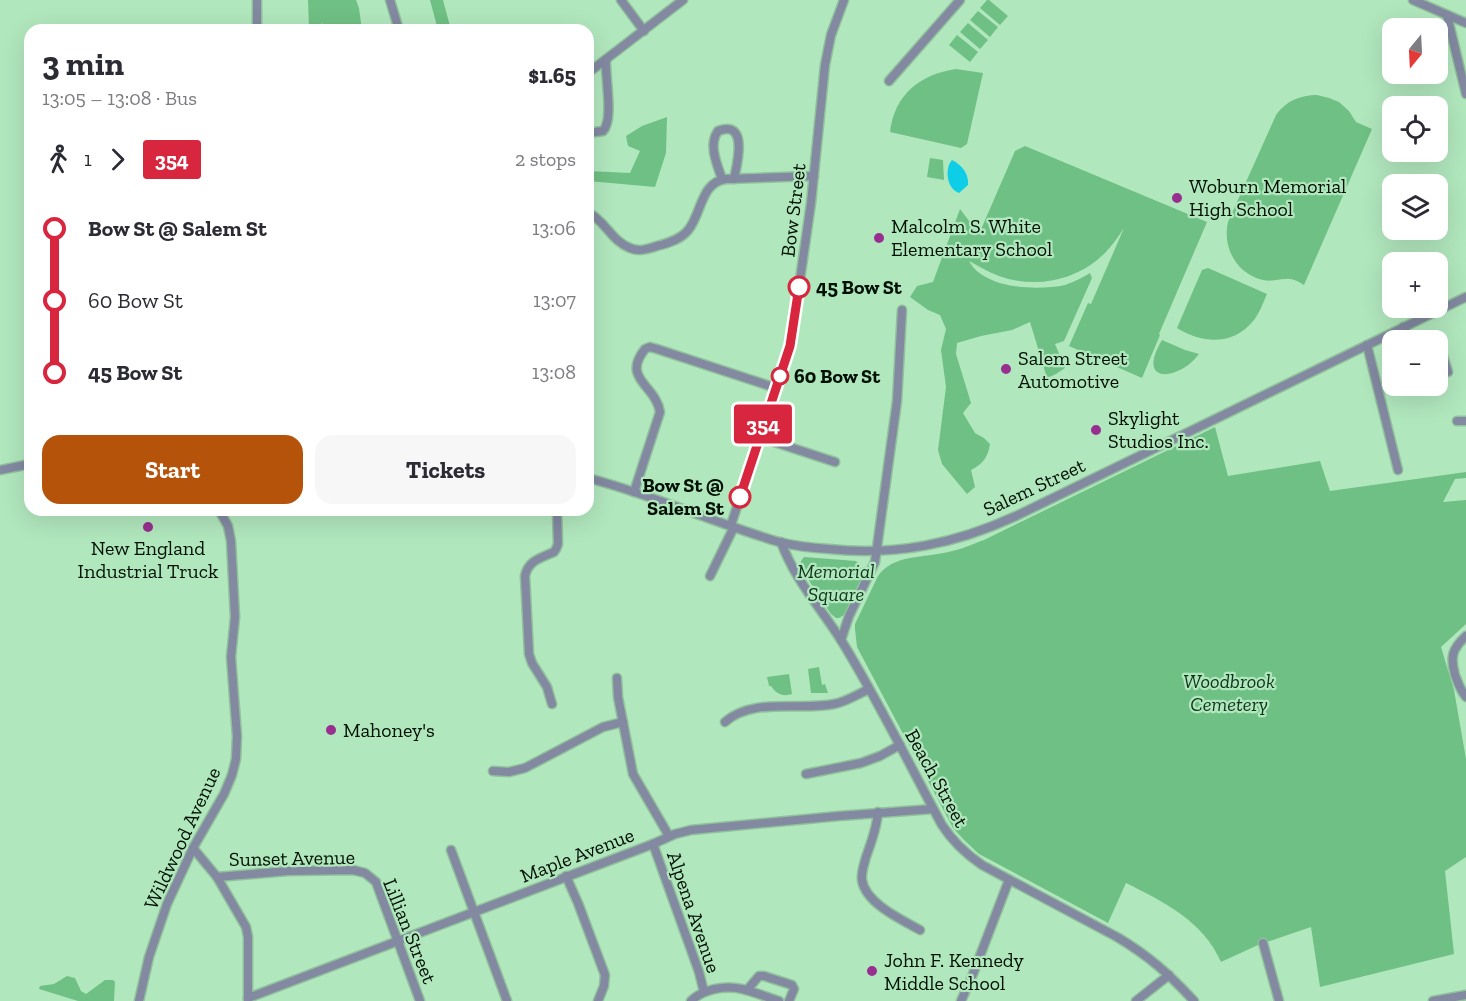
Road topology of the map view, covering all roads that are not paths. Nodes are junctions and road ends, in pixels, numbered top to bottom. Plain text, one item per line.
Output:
1 (257, 0) edge
2 (390, 0) edge
3 (621, 0) edge
4 (683, 0) edge
5 (960, 0) edge
6 (1413, 0) edge
7 (841, 1) edge
8 (1447, 15) junction
9 (1466, 23) edge
10 (257, 24) edge
11 (397, 24) edge
12 (644, 31) junction
13 (606, 60) junction
14 (594, 69) edge
15 (889, 81) dead end
16 (1466, 94) edge
17 (594, 132) edge
18 (814, 176) junction
19 (722, 179) junction
20 (734, 179) junction
21 (594, 216) edge
22 (1466, 297) edge
23 (902, 310) dead end
24 (1403, 327) junction
25 (1405, 330) edge
26 (1367, 345) junction
27 (776, 388) junction
28 (759, 437) junction
29 (835, 462) dead end
30 (24, 465) edge
31 (4, 469) edge
32 (1398, 470) dead end
33 (594, 480) edge
34 (634, 492) junction
35 (222, 516) edge
36 (557, 516) edge
37 (732, 526) junction
38 (781, 542) junction
39 (876, 551) junction
40 (710, 576) dead end
41 (1466, 636) edge
42 (841, 640) junction
43 (617, 678) dead end
44 (869, 689) junction
45 (1466, 697) edge
46 (552, 704) dead end
47 (623, 722) junction
48 (725, 722) dead end
49 (900, 745) junction
50 (493, 771) dead end
51 (806, 774) dead end
52 (933, 809) junction
53 (878, 812) junction
54 (669, 837) junction
55 (653, 844) junction
56 (193, 848) junction
57 (451, 850) dead end
58 (367, 874) joint
59 (566, 876) junction
60 (217, 877) junction
61 (1010, 880) junction
62 (474, 912) junction
63 (920, 930) dead end
64 (398, 940) junction
65 (1263, 944) dead end
66 (1169, 975) junction
67 (747, 990) junction
68 (704, 992) junction
69 (1466, 995) edge
70 (248, 1000) edge
71 (139, 1001) edge
72 (420, 1001) edge
73 (507, 1001) edge
74 (597, 1001) edge
75 (692, 1001) edge
76 (779, 1001) edge
77 (789, 1001) edge
78 (961, 1001) edge
79 (1136, 1001) edge
80 (1194, 1001) edge
81 (1279, 1001) edge
82 (1432, 1001) edge

1 - 10 street
2 - 11 street
3 - 12 street
4 - 12 street
5 - 15 street
6 - 8 street
7 - 18 street, Bow Street
8 - 9 street
8 - 16 street
12 - 13 street
13 - 14 street
13 - 17 street
18 - 20 street
18 - 27 street, Bow Street
19 - 20 street
19 - 20 street
19 - 21 street
22 - 24 street, Salem Street
23 - 39 street
24 - 25 street
24 - 26 street, Salem Street
26 - 32 street
26 - 39 street, Salem Street
27 - 28 street, Bow Street
27 - 34 street
28 - 29 street
28 - 37 street, Bow Street
30 - 31 street
33 - 34 street, Salem Street
34 - 37 street, Salem Street
35 - 56 street, Wildwood Avenue
36 - 46 street
37 - 38 street, Salem Street
37 - 40 street, Bow Street
38 - 39 street, Salem Street
38 - 42 street, Beach Street
39 - 42 street
41 - 45 street
42 - 44 street, Beach Street
43 - 47 street
44 - 48 street
44 - 49 street, Beach Street
47 - 50 street
47 - 54 street
49 - 51 street
49 - 52 street, Beach Street
52 - 53 street, Maple Avenue
52 - 61 street, Beach Street
53 - 54 street, Maple Avenue
53 - 63 street
54 - 55 street, Maple Avenue
55 - 59 street, Maple Avenue
55 - 68 street, Alpena Avenue
56 - 60 street
56 - 71 street, Wildwood Avenue
57 - 62 street
58 - 60 street, Sunset Avenue
58 - 64 street, Lillian Street
59 - 62 street, Maple Avenue
59 - 74 street
60 - 70 street
61 - 66 street, Beach Street
61 - 78 street
62 - 64 street, Maple Avenue
62 - 73 street
64 - 70 street, Maple Avenue
64 - 72 street, Lillian Street
65 - 81 street
66 - 79 street
66 - 80 street, Beach Street
67 - 68 street
67 - 76 street
67 - 77 street
68 - 75 street
69 - 82 street

